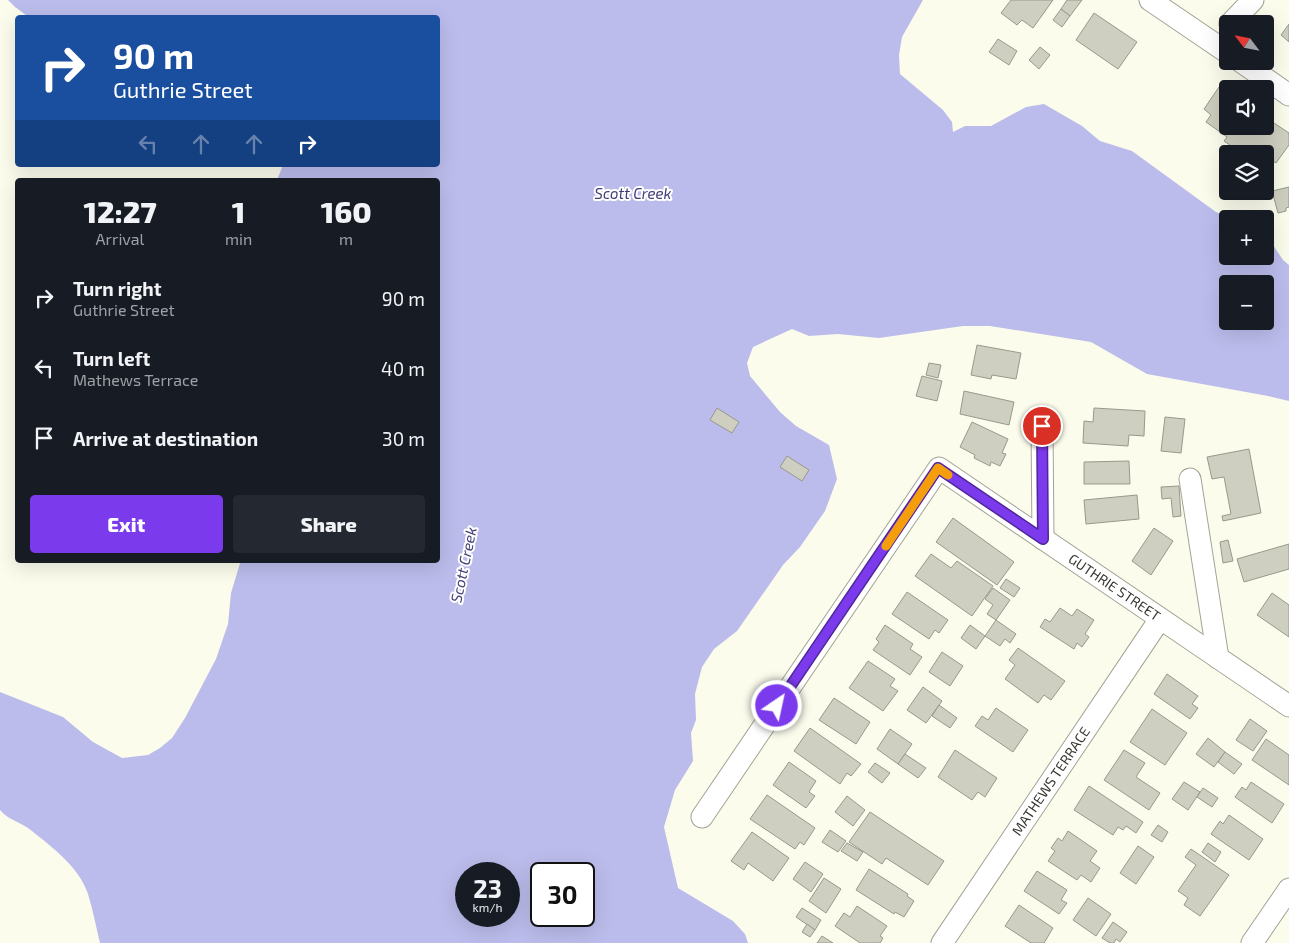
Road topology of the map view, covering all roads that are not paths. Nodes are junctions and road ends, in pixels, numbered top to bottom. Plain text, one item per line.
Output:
1 (1150, 0) edge
2 (1253, 0) edge
3 (1239, 15) edge
4 (1219, 46) edge
5 (1253, 70) edge
6 (1289, 95) edge
7 (1042, 426) dead end
8 (1190, 479) dead end
9 (1043, 539) junction
10 (1160, 619) junction
11 (1218, 658) junction
12 (1289, 706) edge
13 (702, 817) dead end
14 (1289, 889) edge
15 (942, 943) edge
16 (1252, 943) edge

1 - 4 street
2 - 3 street
5 - 6 street
7 - 9 street
8 - 11 street
9 - 10 street, GUTHRIE STREET
9 - 13 street, GUTHRIE STREET
10 - 11 street, GUTHRIE STREET
10 - 15 street, MATHEWS TERRACE
11 - 12 street, GUTHRIE STREET
14 - 16 street

